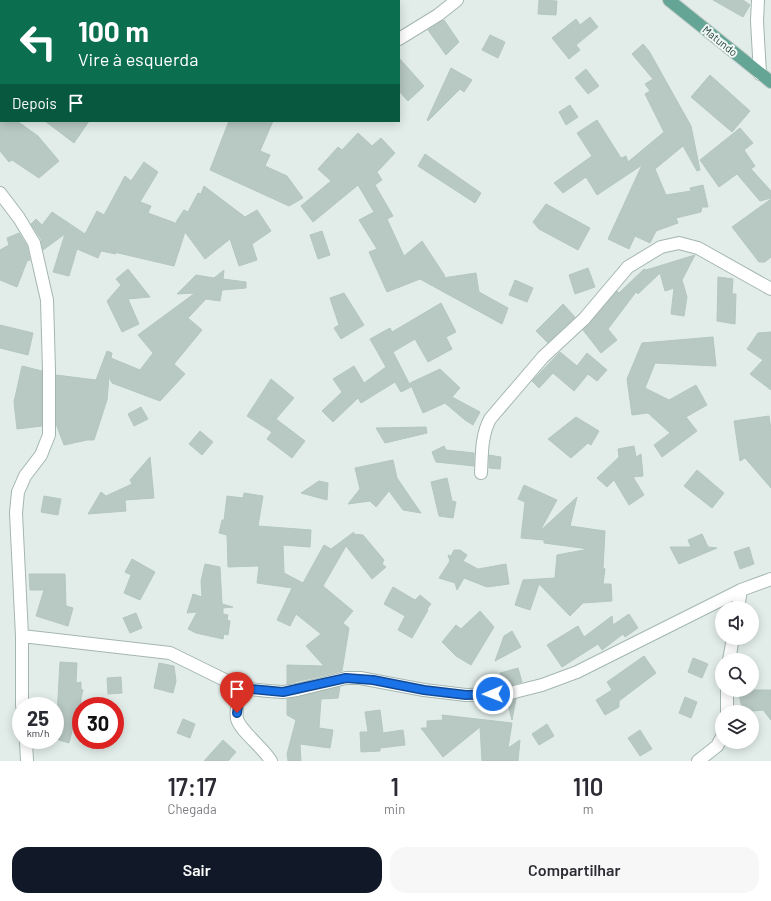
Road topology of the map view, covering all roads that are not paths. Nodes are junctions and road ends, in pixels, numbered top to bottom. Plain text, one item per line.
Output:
1 (457, 0) edge
2 (668, 0) edge
3 (758, 0) edge
4 (400, 38) edge
5 (760, 74) junction
6 (771, 82) edge
7 (0, 193) edge
8 (771, 289) edge
9 (481, 473) dead end
10 (771, 579) edge
11 (741, 590) junction
12 (739, 601) edge
13 (22, 636) junction
14 (241, 688) junction
15 (22, 697) edge
16 (715, 748) edge
17 (26, 749) edge
18 (27, 761) edge
19 (271, 761) edge
20 (698, 761) edge

1 - 4 street
2 - 5 main road, Matundo
3 - 5 street
5 - 6 main road, Matundo
7 - 13 street
8 - 9 street
10 - 11 street
11 - 12 street
11 - 14 street
13 - 14 street
13 - 15 street
14 - 19 street
16 - 20 street
17 - 18 street

